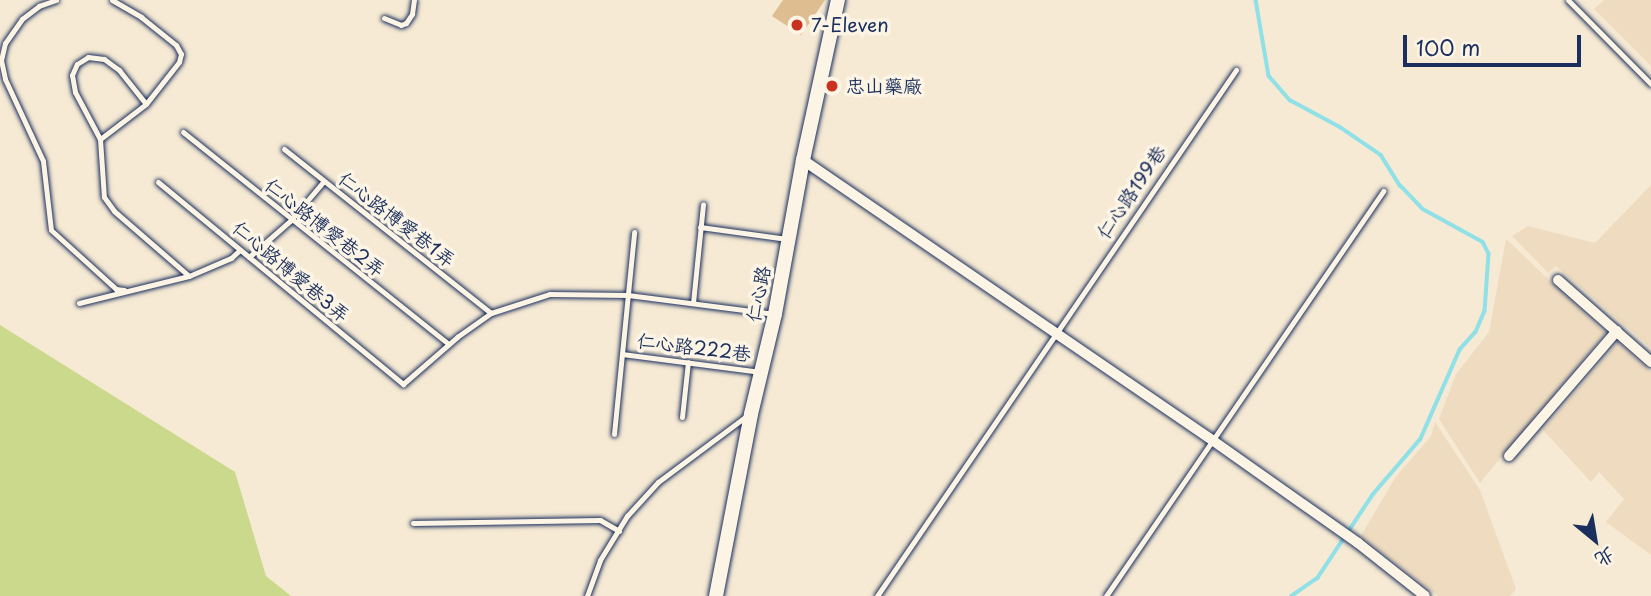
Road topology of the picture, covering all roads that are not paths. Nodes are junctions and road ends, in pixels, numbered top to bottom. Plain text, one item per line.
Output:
1 (57, 0) edge
2 (112, 0) edge
3 (414, 0) edge
4 (838, 0) edge
5 (1568, 0) edge
6 (384, 18) dead end
7 (1236, 70) dead end
8 (1651, 84) edge
9 (146, 104) junction
10 (183, 132) dead end
11 (100, 139) junction
12 (284, 149) dead end
13 (803, 160) junction
14 (323, 181) junction
15 (158, 182) dead end
16 (1383, 191) dead end
17 (703, 205) dead end
18 (290, 220) junction
19 (700, 228) junction
20 (634, 232) dead end
21 (789, 239) junction
22 (240, 250) junction
23 (249, 257) junction
24 (189, 275) junction
25 (1558, 280) dead end
26 (124, 290) junction
27 (628, 295) junction
28 (79, 303) dead end
29 (693, 303) junction
30 (491, 313) junction
31 (775, 314) junction
32 (1617, 331) junction
33 (1056, 333) junction
34 (449, 344) junction
35 (622, 354) junction
36 (688, 362) junction
37 (1651, 362) edge
38 (762, 372) junction
39 (751, 414) junction
40 (682, 417) dead end
41 (614, 434) dead end
42 (1212, 440) junction
43 (1509, 456) dead end
44 (413, 523) dead end
45 (619, 531) junction
46 (587, 596) edge
47 (716, 596) edge
48 (877, 596) edge
49 (1106, 596) edge
50 (1425, 596) edge

1 - 26 lane
2 - 9 lane
3 - 6 lane
4 - 13 street, 仁心路
5 - 8 lane
7 - 33 lane, 仁心路199巷
9 - 11 lane
9 - 11 lane
10 - 18 lane, 仁心路博愛巷2弄
11 - 24 lane
12 - 14 lane, 仁心路博愛巷1弄
13 - 21 street, 仁心路
13 - 33 street
14 - 18 lane
14 - 30 lane, 仁心路博愛巷1弄
15 - 22 lane, 仁心路博愛巷3弄
16 - 42 lane
17 - 19 lane
18 - 23 lane
18 - 34 lane, 仁心路博愛巷2弄
19 - 21 lane
19 - 29 lane
20 - 27 lane, 仁心路222巷
21 - 31 street, 仁心路
22 - 23 lane, 仁心路博愛巷3弄
22 - 24 lane
23 - 34 lane, 仁心路博愛巷3弄
24 - 26 lane
25 - 32 street
26 - 28 lane
27 - 29 lane
27 - 30 lane
27 - 35 lane, 仁心路222巷
29 - 31 lane
30 - 34 lane
31 - 38 street, 仁心路
32 - 37 street
32 - 43 street
33 - 42 street
33 - 48 lane, 仁心路199巷
35 - 36 lane, 仁心路222巷
35 - 41 lane, 仁心路222巷
36 - 38 lane, 仁心路222巷
36 - 40 lane
38 - 39 street, 仁心路
39 - 45 lane
39 - 47 street, 仁心路
42 - 49 lane
42 - 50 street
44 - 45 lane
45 - 46 lane

